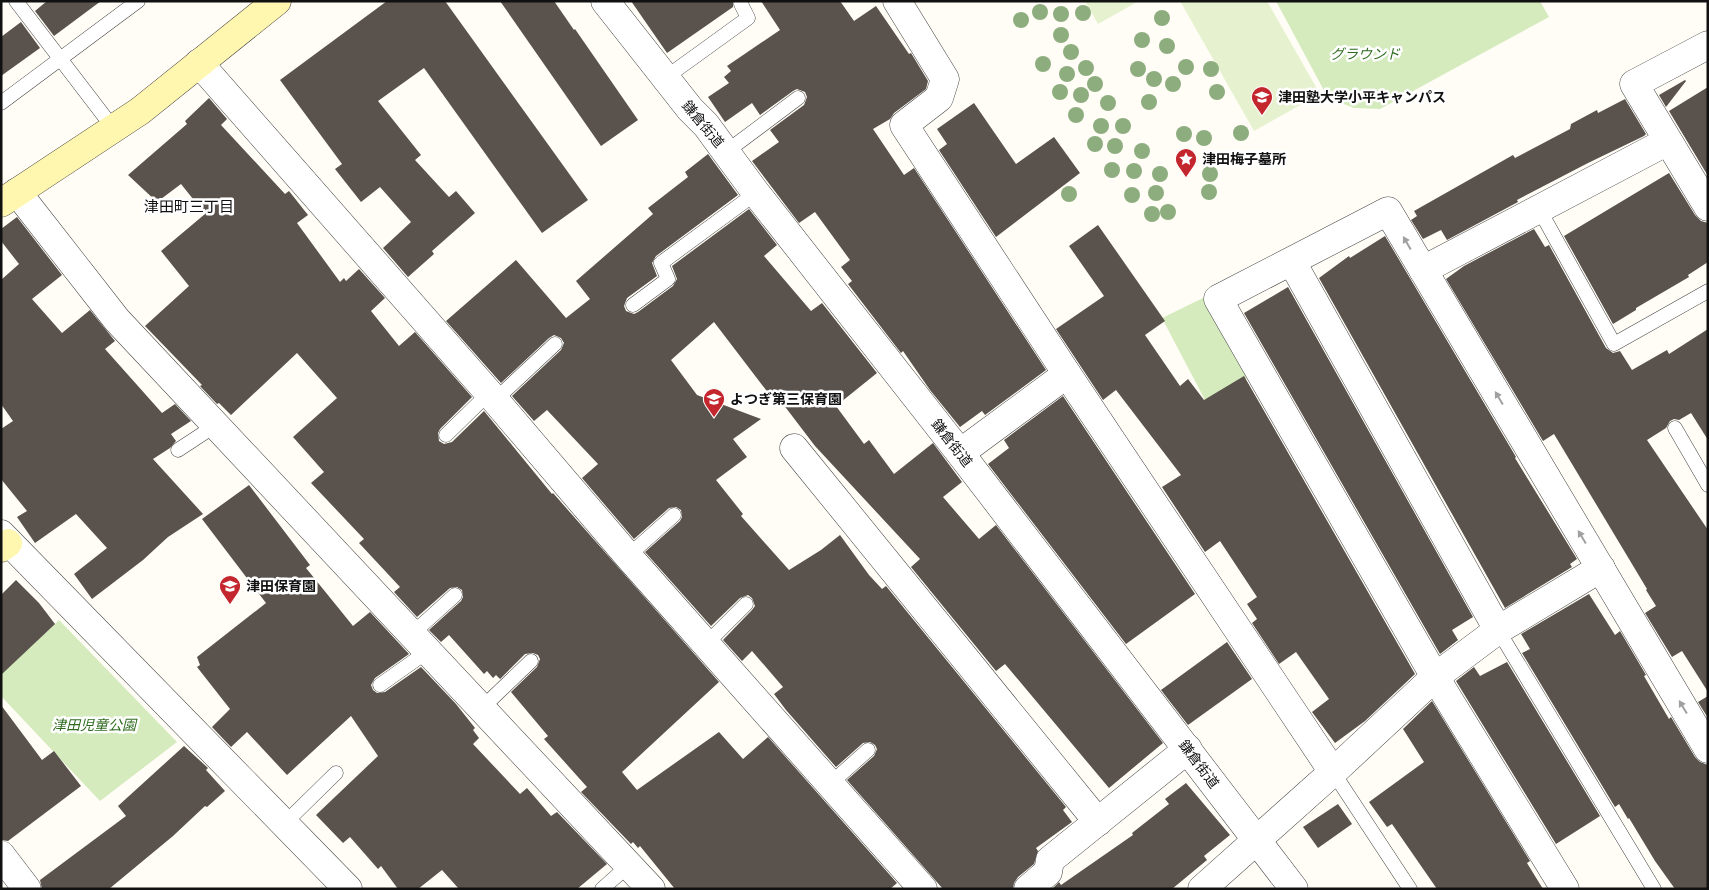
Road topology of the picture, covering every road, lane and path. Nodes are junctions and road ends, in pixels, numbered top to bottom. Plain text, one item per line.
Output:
1 (16, 1) edge
2 (138, 1) edge
3 (277, 1) edge
4 (605, 1) edge
5 (897, 1) edge
6 (741, 4) dead end
7 (1708, 45) edge
8 (61, 60) junction
9 (200, 63) junction
10 (665, 78) junction
11 (798, 98) dead end
12 (1, 102) edge
13 (114, 129) junction
14 (1668, 141) junction
15 (726, 152) junction
16 (756, 192) junction
17 (9, 198) edge
18 (1708, 207) edge
19 (1539, 209) junction
20 (1292, 262) junction
21 (1423, 270) junction
22 (1708, 291) edge
23 (633, 305) dead end
24 (555, 344) dead end
25 (1066, 374) junction
26 (492, 397) junction
27 (216, 425) junction
28 (1675, 428) dead end
29 (446, 435) dead end
30 (794, 448) dead end
31 (178, 450) dead end
32 (960, 453) junction
33 (1708, 485) edge
34 (674, 515) dead end
35 (4, 542) edge
36 (628, 556) junction
37 (1601, 568) junction
38 (454, 595) dead end
39 (746, 604) dead end
40 (1498, 630) junction
41 (420, 643) junction
42 (706, 644) junction
43 (531, 661) dead end
44 (1435, 677) junction
45 (380, 685) dead end
46 (482, 708) junction
47 (1188, 749) junction
48 (1708, 749) edge
49 (868, 750) dead end
50 (1333, 772) junction
51 (336, 773) dead end
52 (830, 784) junction
53 (1098, 822) junction
54 (284, 824) junction
55 (1257, 840) junction
56 (1, 855) edge
57 (629, 865) junction
58 (27, 889) edge
59 (348, 889) edge
60 (602, 889) edge
61 (652, 889) edge
62 (923, 889) edge
63 (1028, 889) edge
64 (1202, 889) edge
65 (1294, 889) edge
66 (1410, 889) edge
67 (1565, 889) edge
68 (1654, 889) edge

1 - 8 lane
2 - 8 lane
3 - 9 street
4 - 10 street, 鎌倉街道
5 - 25 street
6 - 10 lane
7 - 14 street
8 - 12 lane
8 - 13 lane
9 - 13 street
9 - 26 street
10 - 15 street, 鎌倉街道
11 - 15 lane
13 - 17 street
14 - 18 street
14 - 19 street
15 - 16 street, 鎌倉街道
16 - 23 lane
16 - 32 street, 鎌倉街道
17 - 27 street
19 - 21 street
19 - 22 lane
21 -> 20 street
20 - 40 street
20 - 44 street
37 -> 21 street
24 - 26 lane
25 - 32 street
25 - 50 street
26 - 29 lane
26 - 36 street
27 - 31 lane
27 - 41 street
28 - 33 lane
30 - 53 street
32 - 47 street, 鎌倉街道
34 - 36 lane
35 - 54 street
36 - 42 street
37 - 40 street
48 -> 37 street
38 - 41 lane
39 - 42 lane
40 - 44 street
40 - 68 lane
41 - 45 lane
41 - 46 street
42 - 52 street
43 - 46 lane
44 - 50 street
44 - 67 street
46 - 57 street
47 - 53 street
47 - 55 street, 鎌倉街道
49 - 52 lane
50 - 55 street
50 - 66 lane
51 - 54 lane
52 - 62 street
53 - 63 street
54 - 59 street
55 - 64 street
55 - 65 street, 鎌倉街道
56 - 58 street
57 - 60 lane
57 - 61 street

